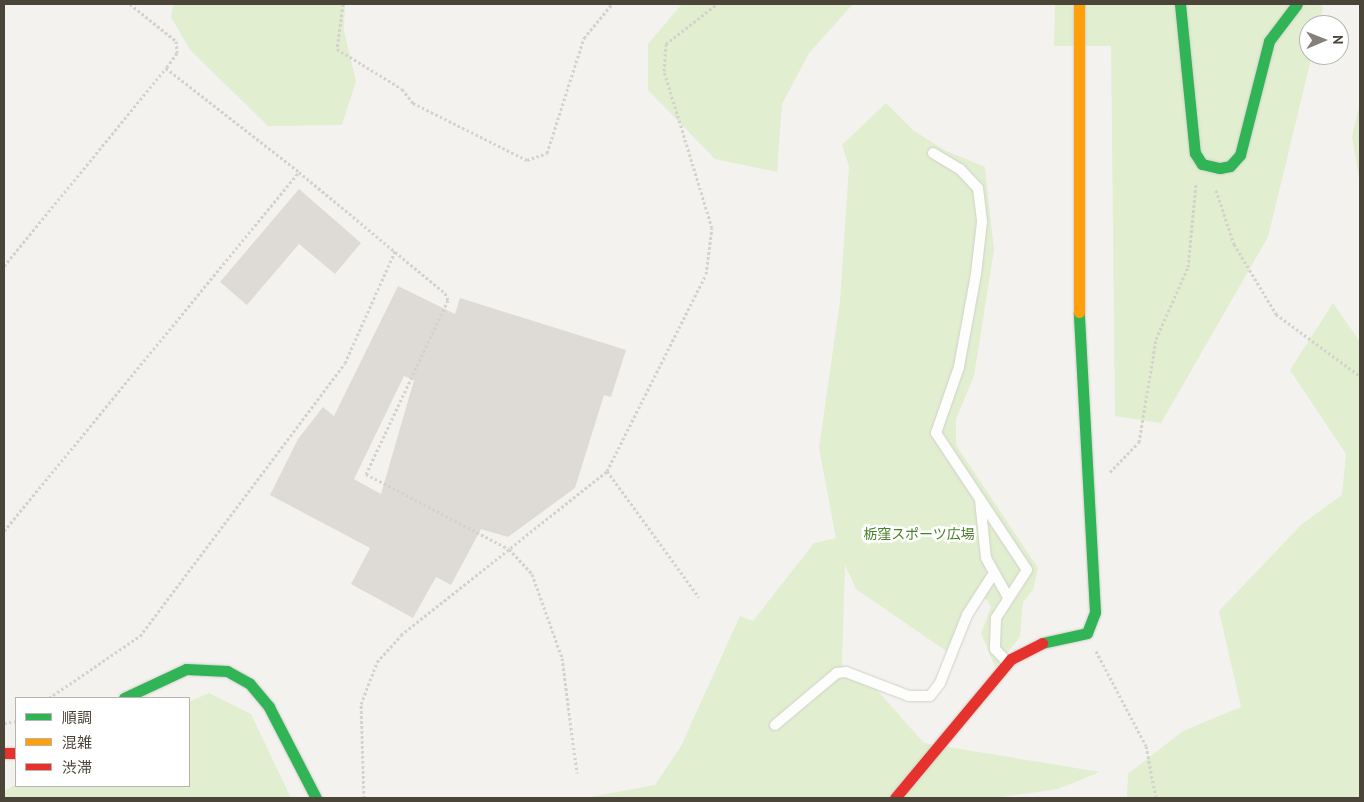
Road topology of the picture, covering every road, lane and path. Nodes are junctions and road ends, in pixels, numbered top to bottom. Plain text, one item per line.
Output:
1 (130, 4) edge
2 (343, 4) edge
3 (612, 4) edge
4 (717, 4) edge
5 (1080, 4) edge
6 (1180, 4) edge
7 (1297, 4) edge
8 (166, 68) junction
9 (933, 153) dead end
10 (1210, 168) junction
11 (299, 172) junction
12 (395, 251) junction
13 (4, 266) edge
14 (1360, 376) edge
15 (607, 471) junction
16 (1104, 478) dead end
17 (980, 499) junction
18 (4, 531) edge
19 (508, 549) junction
20 (992, 576) junction
21 (699, 597) dead end
22 (1008, 597) junction
23 (1087, 633) junction
24 (1008, 662) junction
25 (50, 697) edge
26 (126, 697) edge
27 (774, 726) dead end
28 (577, 773) dead end
29 (316, 798) edge
30 (364, 798) edge
31 (895, 798) edge
32 (1156, 798) edge

1 - 8 path
2 - 3 path
4 - 15 path
5 - 23 street
6 - 10 street
7 - 10 street
8 - 11 path
8 - 13 path
9 - 17 lane
10 - 14 path
10 - 16 path
11 - 12 path
11 - 18 path
12 - 19 path
12 - 25 path
15 - 19 path
15 - 21 path
17 - 20 lane
17 - 22 lane
19 - 28 path
19 - 30 path
20 - 22 lane
20 - 27 lane
22 - 24 lane
23 - 24 street
23 - 32 path
24 - 31 street
26 - 29 street

